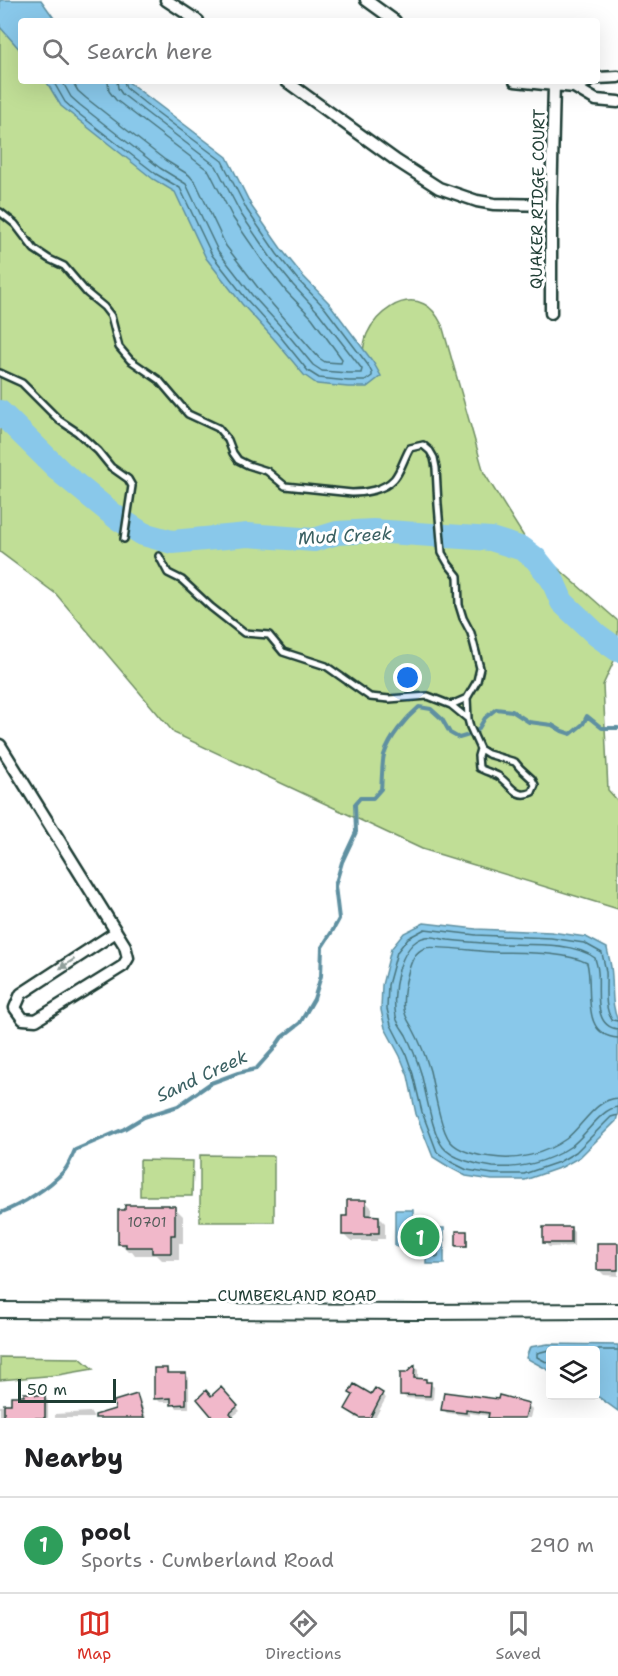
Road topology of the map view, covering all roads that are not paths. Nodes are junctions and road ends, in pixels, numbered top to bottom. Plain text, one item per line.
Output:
1 (166, 0) edge
2 (366, 0) edge
3 (193, 18) edge
4 (391, 18) edge
5 (618, 77) edge
6 (600, 78) edge
7 (290, 84) edge
8 (563, 85) edge
9 (618, 102) edge
10 (551, 205) junction
11 (0, 212) edge
12 (552, 313) dead end
13 (0, 373) edge
14 (124, 539) dead end
15 (159, 556) dead end
16 (467, 698) junction
17 (450, 705) junction
18 (468, 719) junction
19 (0, 745) edge
20 (480, 749) junction
21 (116, 932) junction
22 (618, 1301) edge
23 (0, 1310) edge
24 (594, 1311) junction
25 (618, 1311) edge

1 - 3 street
2 - 4 street
5 - 6 street
7 - 10 street
8 - 9 street
8 - 10 street, QUAKER RIDGE COURT
10 - 12 street, QUAKER RIDGE COURT
11 - 16 lane
13 - 14 lane
15 - 17 lane
16 - 17 lane
16 - 18 lane
17 - 18 lane
18 - 20 lane
19 - 21 street
20 - 20 lane
21 -> 21 street
22 - 24 main road, CUMBERLAND ROAD
23 - 24 main road, CUMBERLAND ROAD
24 - 25 main road, CUMBERLAND ROAD

